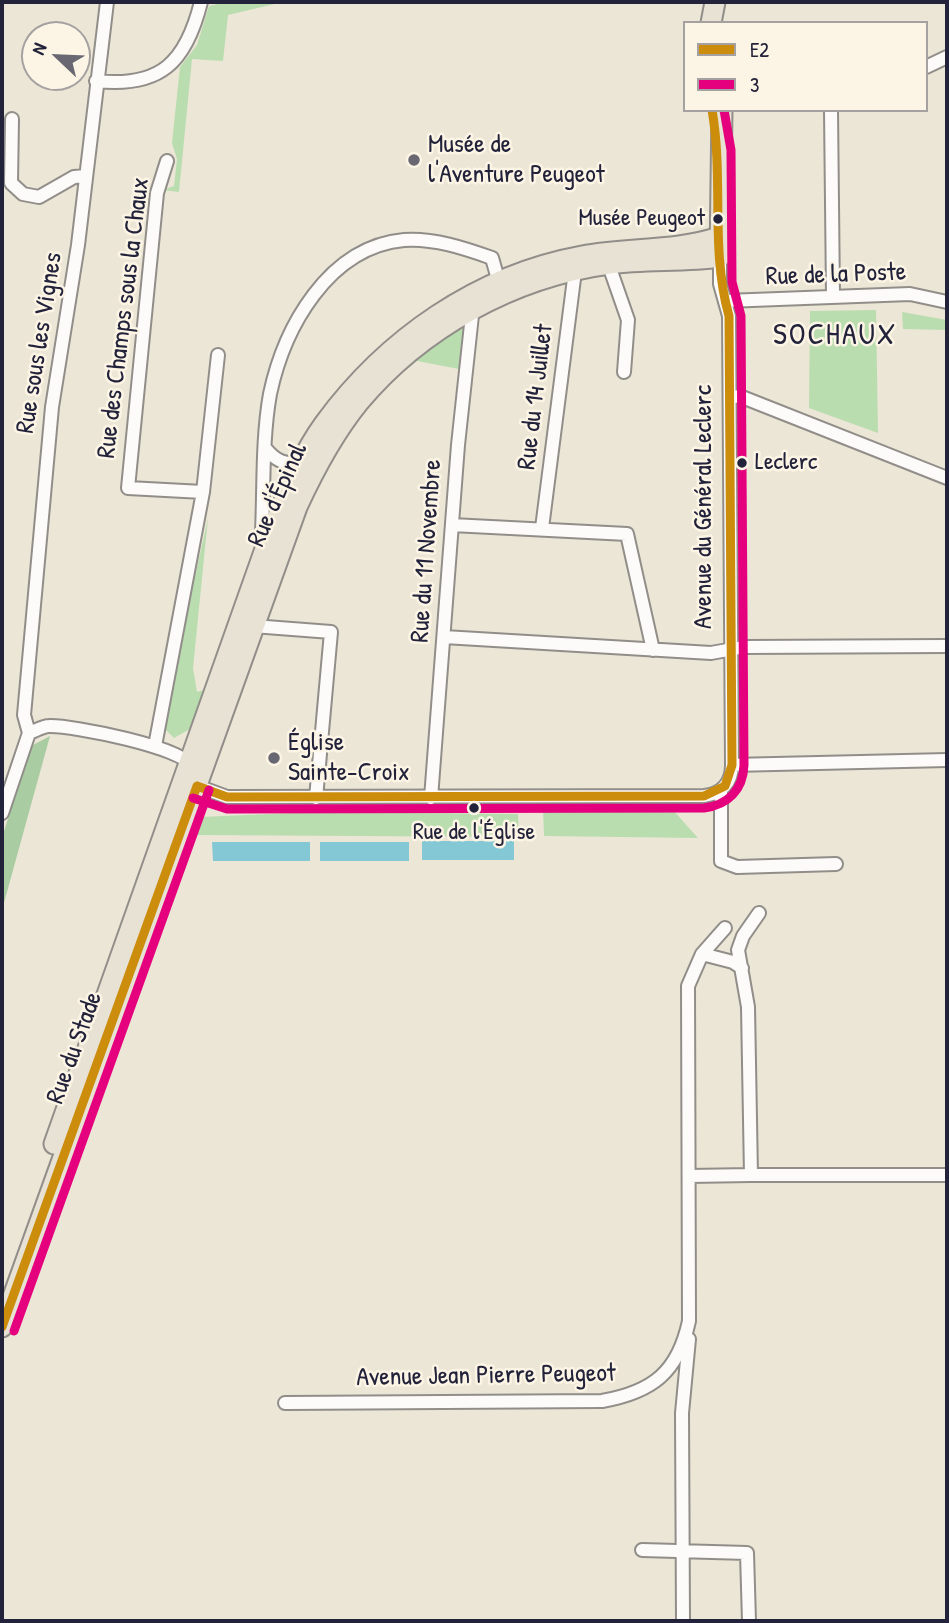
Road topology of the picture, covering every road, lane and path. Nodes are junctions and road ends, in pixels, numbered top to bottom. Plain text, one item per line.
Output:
1 (107, 2) edge
2 (201, 2) edge
3 (715, 2) edge
4 (720, 2) edge
5 (710, 21) edge
6 (720, 21) edge
7 (947, 57) edge
8 (928, 66) edge
9 (96, 81) junction
10 (712, 112) edge
11 (722, 112) edge
12 (831, 112) edge
13 (12, 119) dead end
14 (719, 150) junction
15 (167, 161) dead end
16 (86, 176) junction
17 (720, 247) junction
18 (606, 258) junction
19 (575, 271) junction
20 (501, 288) junction
21 (833, 296) junction
22 (472, 301) junction
23 (726, 301) junction
24 (947, 302) edge
25 (218, 355) dead end
26 (624, 372) dead end
27 (730, 396) junction
28 (266, 449) junction
29 (301, 463) junction
30 (947, 478) edge
31 (204, 492) junction
32 (452, 525) junction
33 (542, 528) junction
34 (265, 549) junction
35 (253, 626) junction
36 (444, 637) junction
37 (947, 646) edge
38 (653, 650) junction
39 (731, 650) junction
40 (29, 733) junction
41 (155, 746) junction
42 (947, 760) edge
43 (191, 762) junction
44 (732, 765) junction
45 (197, 786) junction
46 (721, 790) junction
47 (431, 797) junction
48 (178, 798) junction
49 (316, 798) junction
50 (2, 813) edge
51 (836, 864) dead end
52 (759, 913) dead end
53 (725, 928) dead end
54 (702, 954) junction
55 (743, 968) junction
56 (751, 1175) junction
57 (947, 1175) edge
58 (688, 1176) junction
59 (2, 1290) edge
60 (689, 1321) junction
61 (2, 1327) edge
62 (285, 1403) dead end
63 (642, 1550) dead end
64 (682, 1553) junction
65 (683, 1621) edge
66 (749, 1621) edge

1 - 9 street, Rue sous les Vignes
2 - 9 street
3 - 5 main road
4 - 6 main road
7 - 8 street
9 - 16 street, Rue sous les Vignes
10 - 14 main road, Avenue du Général Leclerc
11 - 14 main road, Avenue du Général Leclerc
12 - 21 street
13 - 16 street
14 - 17 main road, Avenue du Général Leclerc
15 - 31 street, Rue des Champs sous la Chaux
16 - 40 street, Rue sous les Vignes
17 - 18 main road, Rue d'Épinal
17 - 23 street, Avenue du Général Leclerc
18 - 19 main road, Rue d'Épinal
18 - 20 main road, Rue d'Épinal
18 - 26 street
19 - 20 main road, Rue d'Épinal
19 - 33 street, Rue du 14 Juillet
20 - 22 main road, Rue d'Épinal
20 - 28 street
21 - 23 street, Rue de la Poste
21 - 24 street, Rue de la Poste
22 - 29 main road, Rue d'Épinal
22 - 32 street, Rue du 11 Novembre
22 - 35 main road, Rue d'Épinal
23 - 27 street, Avenue du Général Leclerc
25 - 31 street
27 - 30 street
27 - 39 street, Avenue du Général Leclerc
28 - 29 street
28 - 34 street
29 - 34 main road, Rue d'Épinal
31 - 41 street
32 - 33 street
32 - 36 street, Rue du 11 Novembre
33 - 38 street
34 - 43 main road, Rue d'Épinal
35 - 45 main road, Rue d'Épinal
35 - 49 street
36 - 38 street
36 - 47 street, Rue du 11 Novembre
37 - 39 street
38 - 39 street
39 - 44 street, Avenue du Général Leclerc
40 - 41 street
40 - 50 street
41 - 43 street
42 - 44 street
43 - 45 street
43 - 48 main road, Rue du Stade
44 - 46 street, Avenue du Général Leclerc
45 - 48 street
45 - 49 street
45 - 61 main road, Rue du Stade
46 - 47 street
46 - 51 street, Avenue du Général Leclerc
47 - 49 street
48 - 59 main road, Rue du Stade
52 - 55 street
53 - 54 street, Avenue Jean Pierre Peugeot
54 - 55 street
54 - 58 street, Avenue Jean Pierre Peugeot
55 - 56 street
56 - 57 street
56 - 58 street
58 - 60 street, Avenue Jean Pierre Peugeot
60 - 62 street, Avenue Jean Pierre Peugeot
60 - 64 street, Avenue Jean Pierre Peugeot
63 - 64 street
64 - 65 street, Avenue Jean Pierre Peugeot
64 - 66 street

